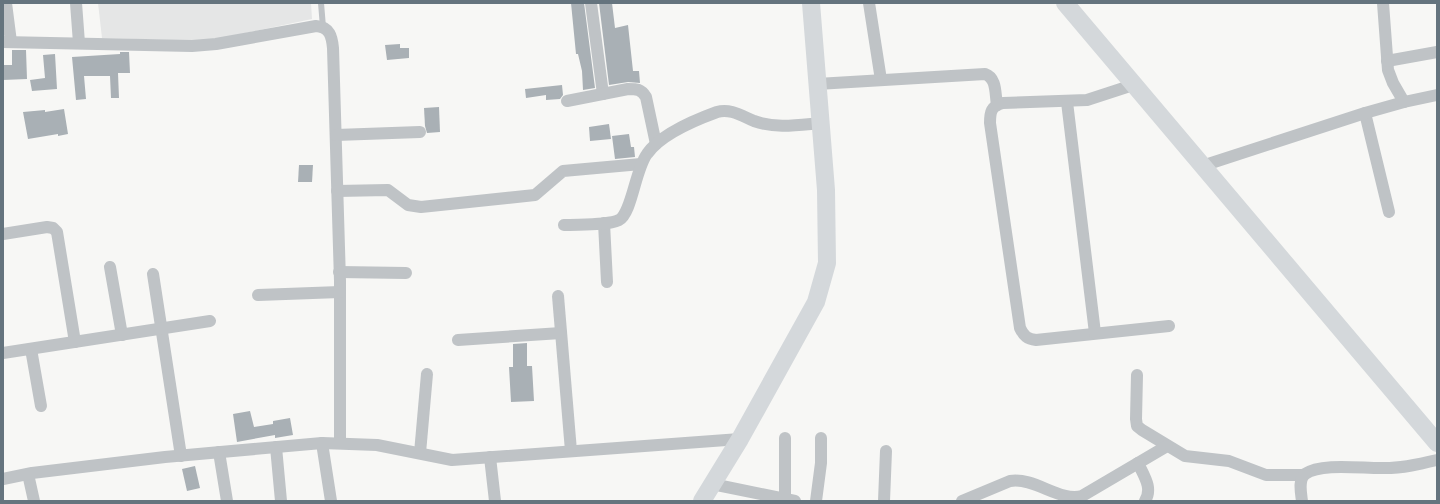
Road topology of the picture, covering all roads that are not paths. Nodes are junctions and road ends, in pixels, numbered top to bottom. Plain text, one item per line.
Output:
1 (6, 3) edge
2 (76, 3) edge
3 (321, 3) edge
4 (591, 3) edge
5 (811, 3) edge
6 (869, 3) edge
7 (1065, 3) edge
8 (1383, 3) edge
9 (322, 27) junction
10 (7, 42) edge
11 (79, 43) junction
12 (1437, 52) edge
13 (1387, 61) junction
14 (881, 80) junction
15 (818, 84) junction
16 (1133, 84) junction
17 (603, 94) junction
18 (1437, 95) edge
19 (567, 101) dead end
20 (1067, 102) junction
21 (1404, 102) junction
22 (997, 105) junction
23 (1365, 113) junction
24 (821, 123) junction
25 (420, 132) dead end
26 (336, 135) junction
27 (656, 144) junction
28 (641, 164) junction
29 (1202, 166) junction
30 (337, 190) junction
31 (1389, 212) dead end
32 (604, 223) junction
33 (564, 224) dead end
34 (3, 234) edge
35 (110, 267) dead end
36 (339, 272) junction
37 (406, 273) dead end
38 (153, 274) dead end
39 (608, 282) dead end
40 (340, 292) junction
41 (258, 295) dead end
42 (558, 296) dead end
43 (210, 321) dead end
44 (1169, 326) dead end
45 (160, 329) junction
46 (561, 333) junction
47 (1095, 334) junction
48 (122, 335) junction
49 (458, 340) dead end
50 (75, 342) junction
51 (31, 349) junction
52 (3, 353) edge
53 (427, 374) dead end
54 (1137, 374) dead end
55 (41, 406) dead end
56 (1435, 437) edge
57 (786, 438) dead end
58 (821, 438) dead end
59 (740, 439) junction
60 (322, 443) junction
61 (340, 443) junction
62 (1167, 446) junction
63 (276, 447) junction
64 (571, 451) junction
65 (886, 451) dead end
66 (219, 452) junction
67 (420, 453) junction
68 (181, 456) junction
69 (490, 457) junction
70 (1437, 460) edge
71 (1138, 464) junction
72 (28, 474) junction
73 (1304, 475) junction
74 (3, 479) edge
75 (712, 484) junction
76 (790, 500) edge
77 (34, 501) edge
78 (227, 501) edge
79 (281, 501) edge
80 (331, 501) edge
81 (495, 501) edge
82 (702, 501) edge
83 (816, 501) edge
84 (884, 501) edge
85 (962, 501) edge
86 (1145, 501) edge
87 (1302, 501) edge

1 - 10 street
2 - 11 street
3 - 9 lane
4 - 17 street
5 - 15 main road
6 - 14 street
7 - 16 main road
8 - 13 street
9 - 11 street
9 - 26 street
10 - 11 street
12 - 13 street
13 - 21 street
14 - 15 street
14 - 22 street
15 - 24 main road
16 - 20 street
16 - 29 main road
17 - 19 street
17 - 27 street
18 - 21 street
20 - 22 street
20 - 47 street
21 - 23 street
22 - 47 street
23 - 29 street
23 - 31 street
24 - 27 street
24 - 59 main road
25 - 26 street
26 - 30 street
27 - 28 street
28 - 30 street
28 - 32 street
29 - 56 main road
30 - 36 street
32 - 33 street
32 - 39 street
34 - 50 street
35 - 48 street
36 - 37 street
36 - 40 street
38 - 45 street
40 - 41 street
40 - 61 street
42 - 46 street
43 - 45 street
44 - 47 street
45 - 48 street
45 - 68 street
46 - 49 street
46 - 64 street
48 - 50 street
50 - 51 street
51 - 52 street
51 - 55 street
53 - 67 street
54 - 62 street
57 - 76 street
58 - 83 street
59 - 64 street
59 - 75 main road
60 - 61 street
60 - 63 street
60 - 80 street
61 - 67 street
62 - 71 street
62 - 73 street
63 - 66 street
63 - 79 street
64 - 69 street
65 - 84 street
66 - 68 street
66 - 78 street
67 - 69 street
68 - 72 street
69 - 81 street
70 - 73 street
71 - 85 street
71 - 86 street
72 - 74 street
72 - 77 street
73 - 87 street
75 - 76 street
75 - 82 main road

